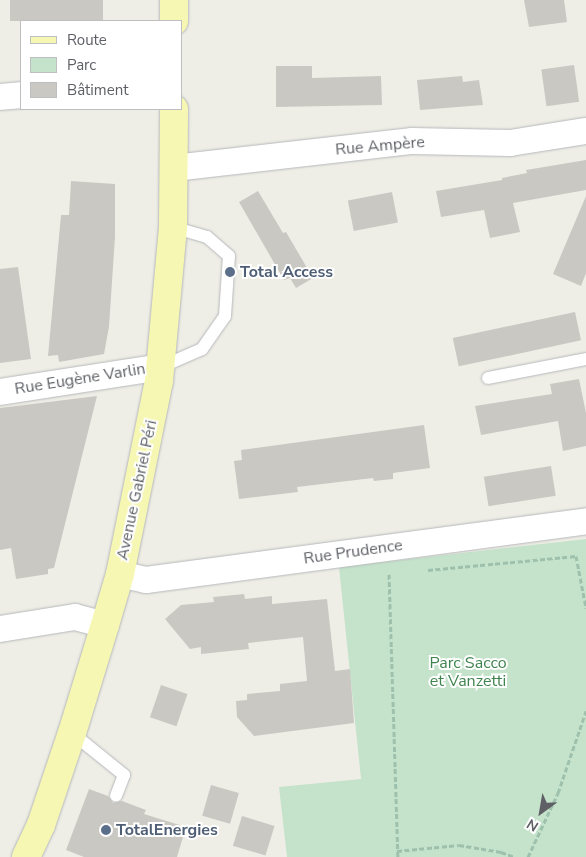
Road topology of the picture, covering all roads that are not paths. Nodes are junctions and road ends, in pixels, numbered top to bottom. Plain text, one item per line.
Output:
1 (174, 0) edge
2 (174, 20) edge
3 (20, 95) edge
4 (0, 97) edge
5 (174, 110) edge
6 (586, 131) edge
7 (174, 168) junction
8 (173, 227) junction
9 (586, 359) edge
10 (161, 367) junction
11 (488, 378) dead end
12 (0, 392) edge
13 (586, 521) edge
14 (120, 574) junction
15 (105, 625) junction
16 (0, 629) edge
17 (72, 733) junction
18 (116, 796) dead end
19 (26, 857) edge

1 - 2 main road
3 - 4 street
5 - 7 main road, Avenue Gabriel Péri
6 - 7 street, Rue Ampère
7 - 8 main road, Avenue Gabriel Péri
8 - 10 main road, Avenue Gabriel Péri
8 - 10 lane
9 - 11 lane
10 - 12 street, Rue Eugène Varlin
10 - 14 main road, Avenue Gabriel Péri
13 - 14 street, Rue Prudence
14 - 15 main road, Avenue Gabriel Péri
15 - 16 street
15 - 17 main road, Avenue Gabriel Péri
17 - 18 lane
17 - 19 main road, Avenue Gabriel Péri

